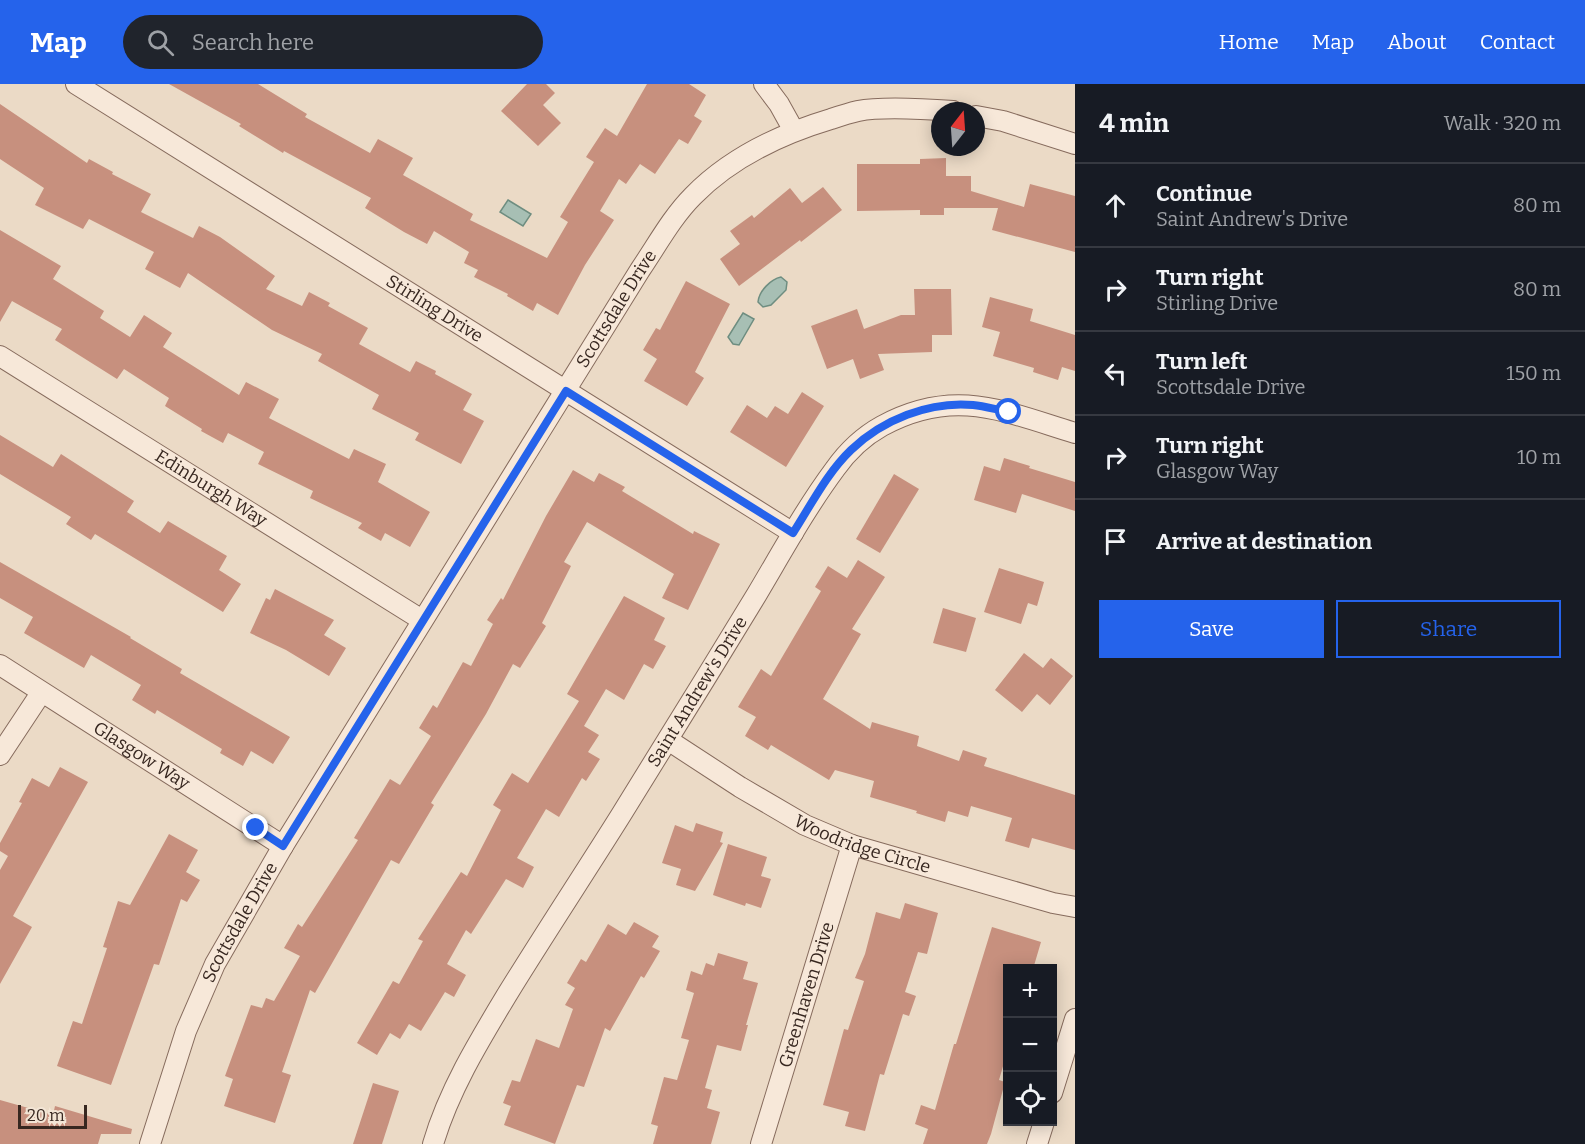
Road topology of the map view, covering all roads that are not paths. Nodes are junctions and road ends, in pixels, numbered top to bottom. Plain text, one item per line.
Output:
1 (76, 84) edge
2 (764, 84) edge
3 (931, 110) edge
4 (985, 118) edge
5 (794, 130) junction
6 (1075, 144) edge
7 (0, 356) edge
8 (566, 391) junction
9 (1075, 433) edge
10 (793, 533) junction
11 (423, 620) junction
12 (0, 665) edge
13 (41, 693) junction
14 (668, 740) junction
15 (0, 755) edge
16 (852, 845) junction
17 (283, 846) junction
18 (1075, 907) edge
19 (1075, 1019) edge
20 (1057, 1080) edge
21 (1043, 1126) edge
22 (150, 1144) edge
23 (433, 1144) edge
24 (761, 1144) edge
25 (1037, 1144) edge

1 - 8 street, Stirling Drive
2 - 5 street
3 - 5 street, Scottsdale Drive
4 - 6 street
5 - 8 street, Scottsdale Drive
7 - 11 street, Edinburgh Way
8 - 10 street, Stirling Drive
8 - 11 street, Scottsdale Drive
9 - 10 street, Saint Andrew's Drive
10 - 14 street, Saint Andrew's Drive
11 - 17 street, Scottsdale Drive
12 - 13 street, Glasgow Way
13 - 15 street
13 - 17 street, Glasgow Way
14 - 16 street, Woodridge Circle
14 - 23 street, Saint Andrew's Drive
16 - 18 street, Woodridge Circle
16 - 24 street, Greenhaven Drive
17 - 22 street, Scottsdale Drive
19 - 20 street
21 - 25 street

